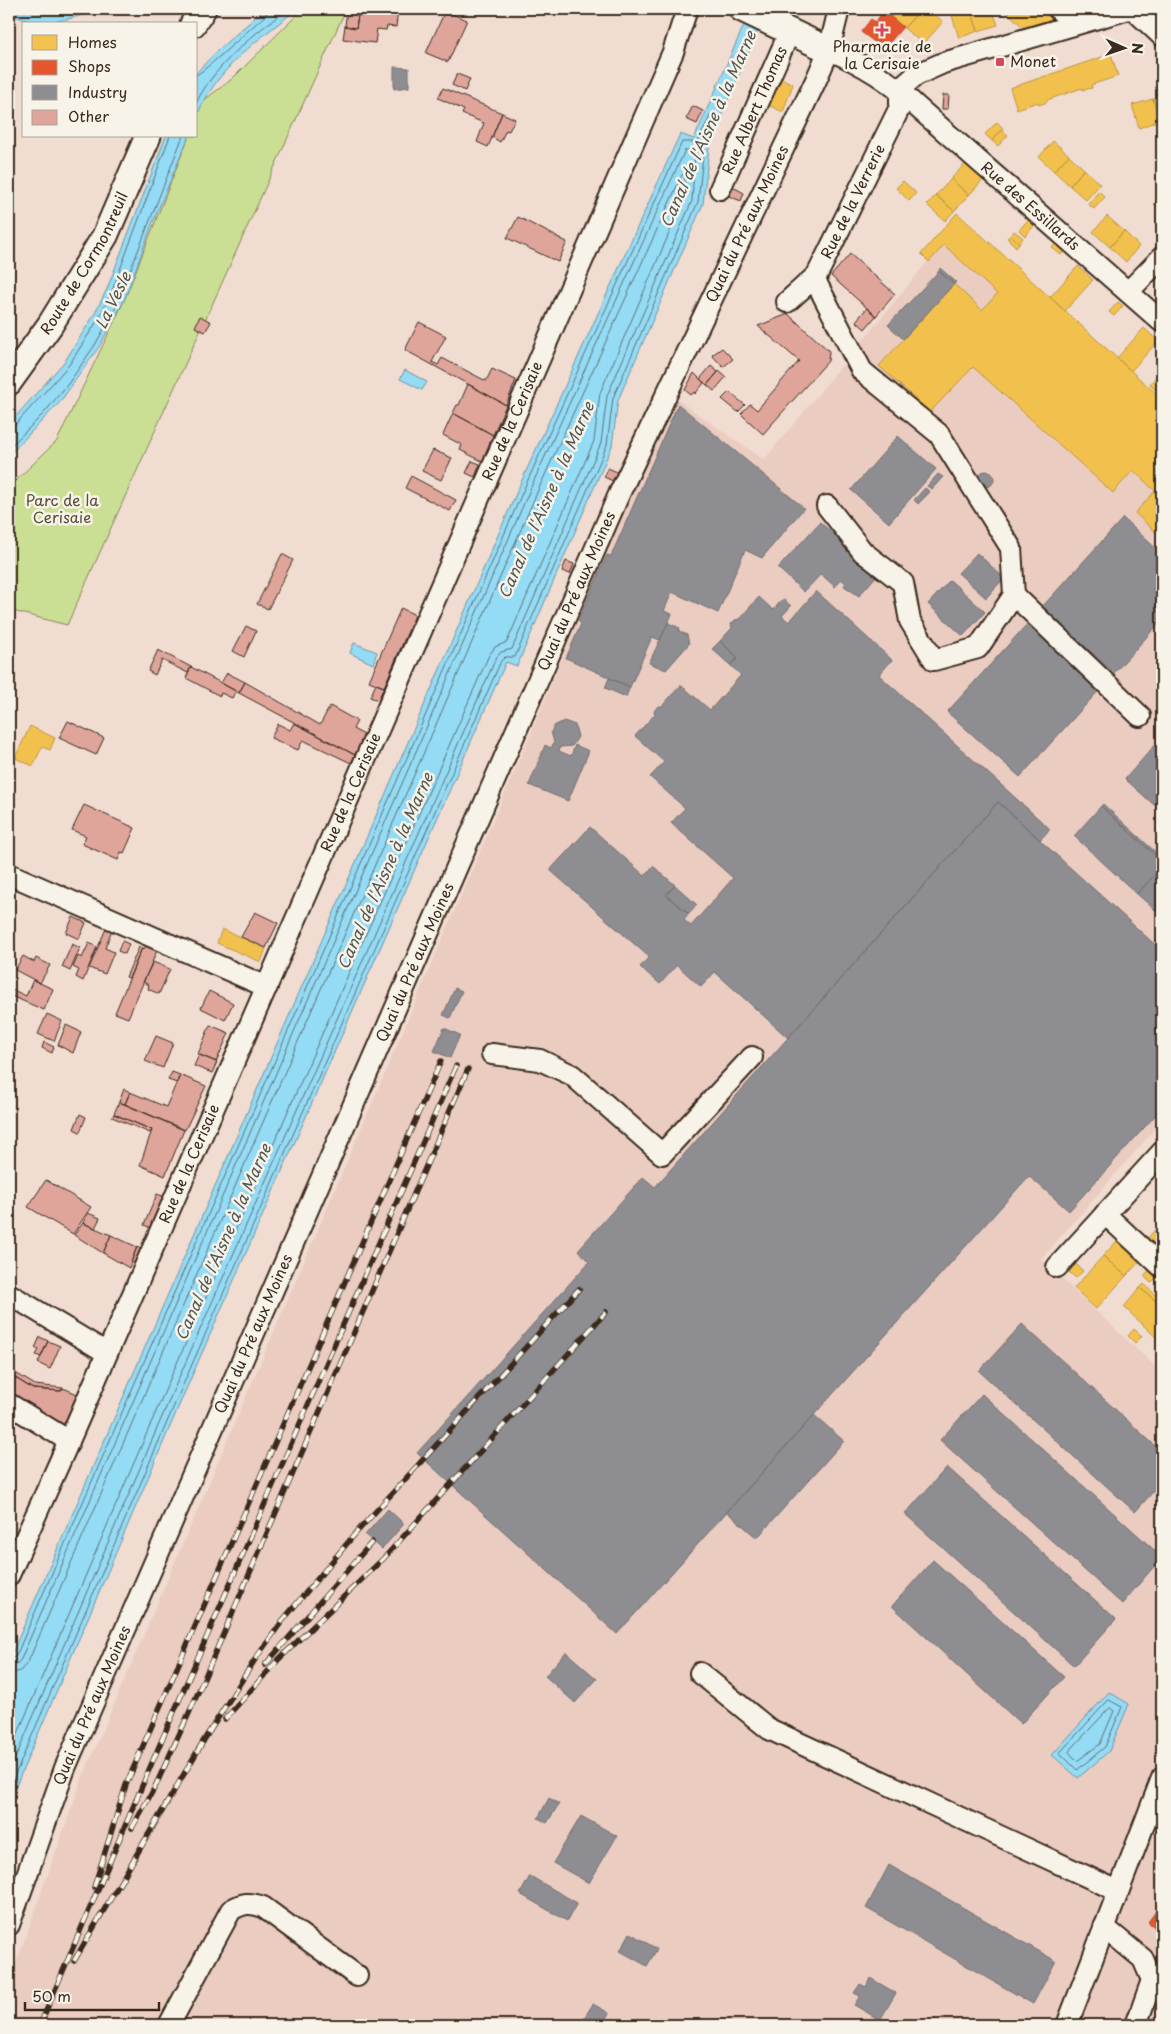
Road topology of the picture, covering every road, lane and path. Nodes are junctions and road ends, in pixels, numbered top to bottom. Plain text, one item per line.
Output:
1 (202, 9) edge
2 (687, 9) edge
3 (742, 9) edge
4 (839, 9) edge
5 (1058, 9) edge
6 (1131, 9) edge
7 (193, 22) edge
8 (1076, 24) junction
9 (788, 30) junction
10 (1162, 36) edge
11 (829, 50) junction
12 (900, 89) junction
13 (147, 138) edge
14 (720, 189) dead end
15 (1162, 257) edge
16 (814, 278) junction
17 (1129, 291) junction
18 (787, 302) dead end
19 (1162, 322) edge
20 (9, 382) edge
21 (827, 506) dead end
22 (1014, 595) junction
23 (1140, 716) dead end
24 (9, 874) edge
25 (267, 987) junction
26 (492, 1054) dead end
27 (752, 1057) dead end
28 (1161, 1158) edge
29 (1105, 1214) junction
30 (1057, 1267) dead end
31 (1162, 1267) edge
32 (9, 1294) edge
33 (107, 1353) junction
34 (9, 1404) edge
35 (69, 1442) junction
36 (9, 1575) edge
37 (700, 1674) dead end
38 (1162, 1778) edge
39 (1118, 1891) junction
40 (9, 1926) edge
41 (1104, 1927) junction
42 (357, 1976) dead end
43 (169, 2025) edge
44 (1067, 2025) edge
45 (1136, 2025) edge

1 - 7 main road
2 - 25 street, Rue de la Cerisaie
3 - 9 main road
4 - 11 street, Quai du Pré aux Moines
5 - 8 street
6 - 8 street
6 - 10 street
8 - 12 street
9 - 11 main road, Rue Albert Thomas
9 - 14 street, Rue Albert Thomas
11 - 12 street, Rue Albert Thomas
11 - 40 street, Quai du Pré aux Moines
12 - 16 street, Rue de la Verrerie
12 - 17 street, Rue des Essillards
13 - 20 main road, Route de Cormontreuil
15 - 17 street
16 - 18 street, Rue de la Verrerie
16 - 22 street
17 - 19 street, Rue des Essillards
21 - 22 street
22 - 23 street
24 - 25 street
25 - 33 street, Rue de la Cerisaie
26 - 27 street
28 - 29 street
29 - 30 street
29 - 31 street
32 - 33 street
33 - 35 street, Rue de la Cerisaie
34 - 35 street
35 - 36 street, Rue de la Cerisaie
37 - 39 street
38 - 39 street
39 - 41 street
41 - 44 street
41 - 45 street
42 - 43 street

